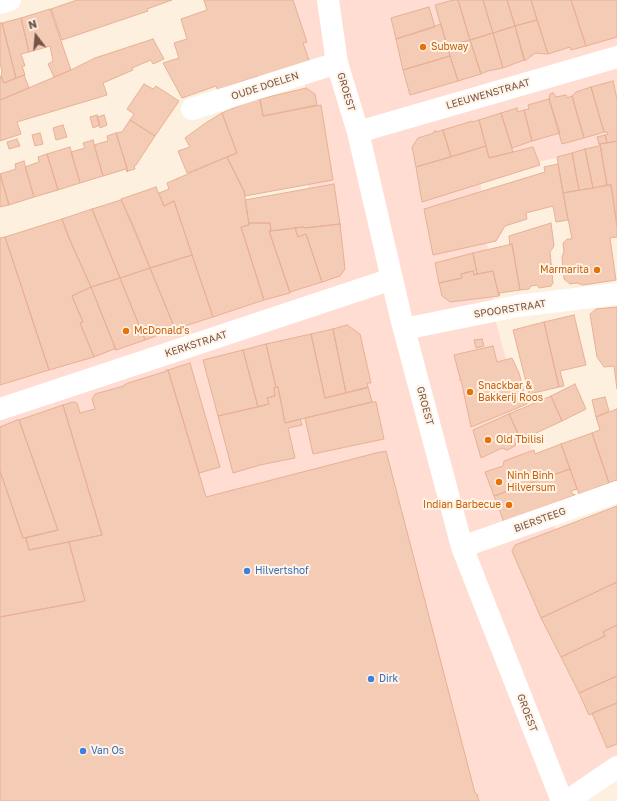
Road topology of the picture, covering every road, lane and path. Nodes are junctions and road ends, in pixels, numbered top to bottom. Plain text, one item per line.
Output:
1 (10, 0) edge
2 (328, 0) edge
3 (0, 3) edge
4 (617, 56) edge
5 (337, 63) junction
6 (192, 109) dead end
7 (358, 132) junction
8 (392, 279) junction
9 (617, 294) edge
10 (404, 329) junction
11 (0, 409) edge
12 (617, 492) edge
13 (462, 547) junction
14 (617, 767) edge
15 (562, 801) edge
16 (567, 801) edge

1 - 3 street
2 - 5 street, GROEST
4 - 7 street, LEEUWENSTRAAT
5 - 6 street, OUDE DOELEN
5 - 7 street, GROEST
7 - 8 street, GROEST
8 - 10 street, GROEST
8 - 11 street, KERKSTRAAT
9 - 10 street, SPOORSTRAAT
10 - 13 street, GROEST
12 - 13 street, BIERSTEEG
13 - 15 street, GROEST
14 - 16 street

